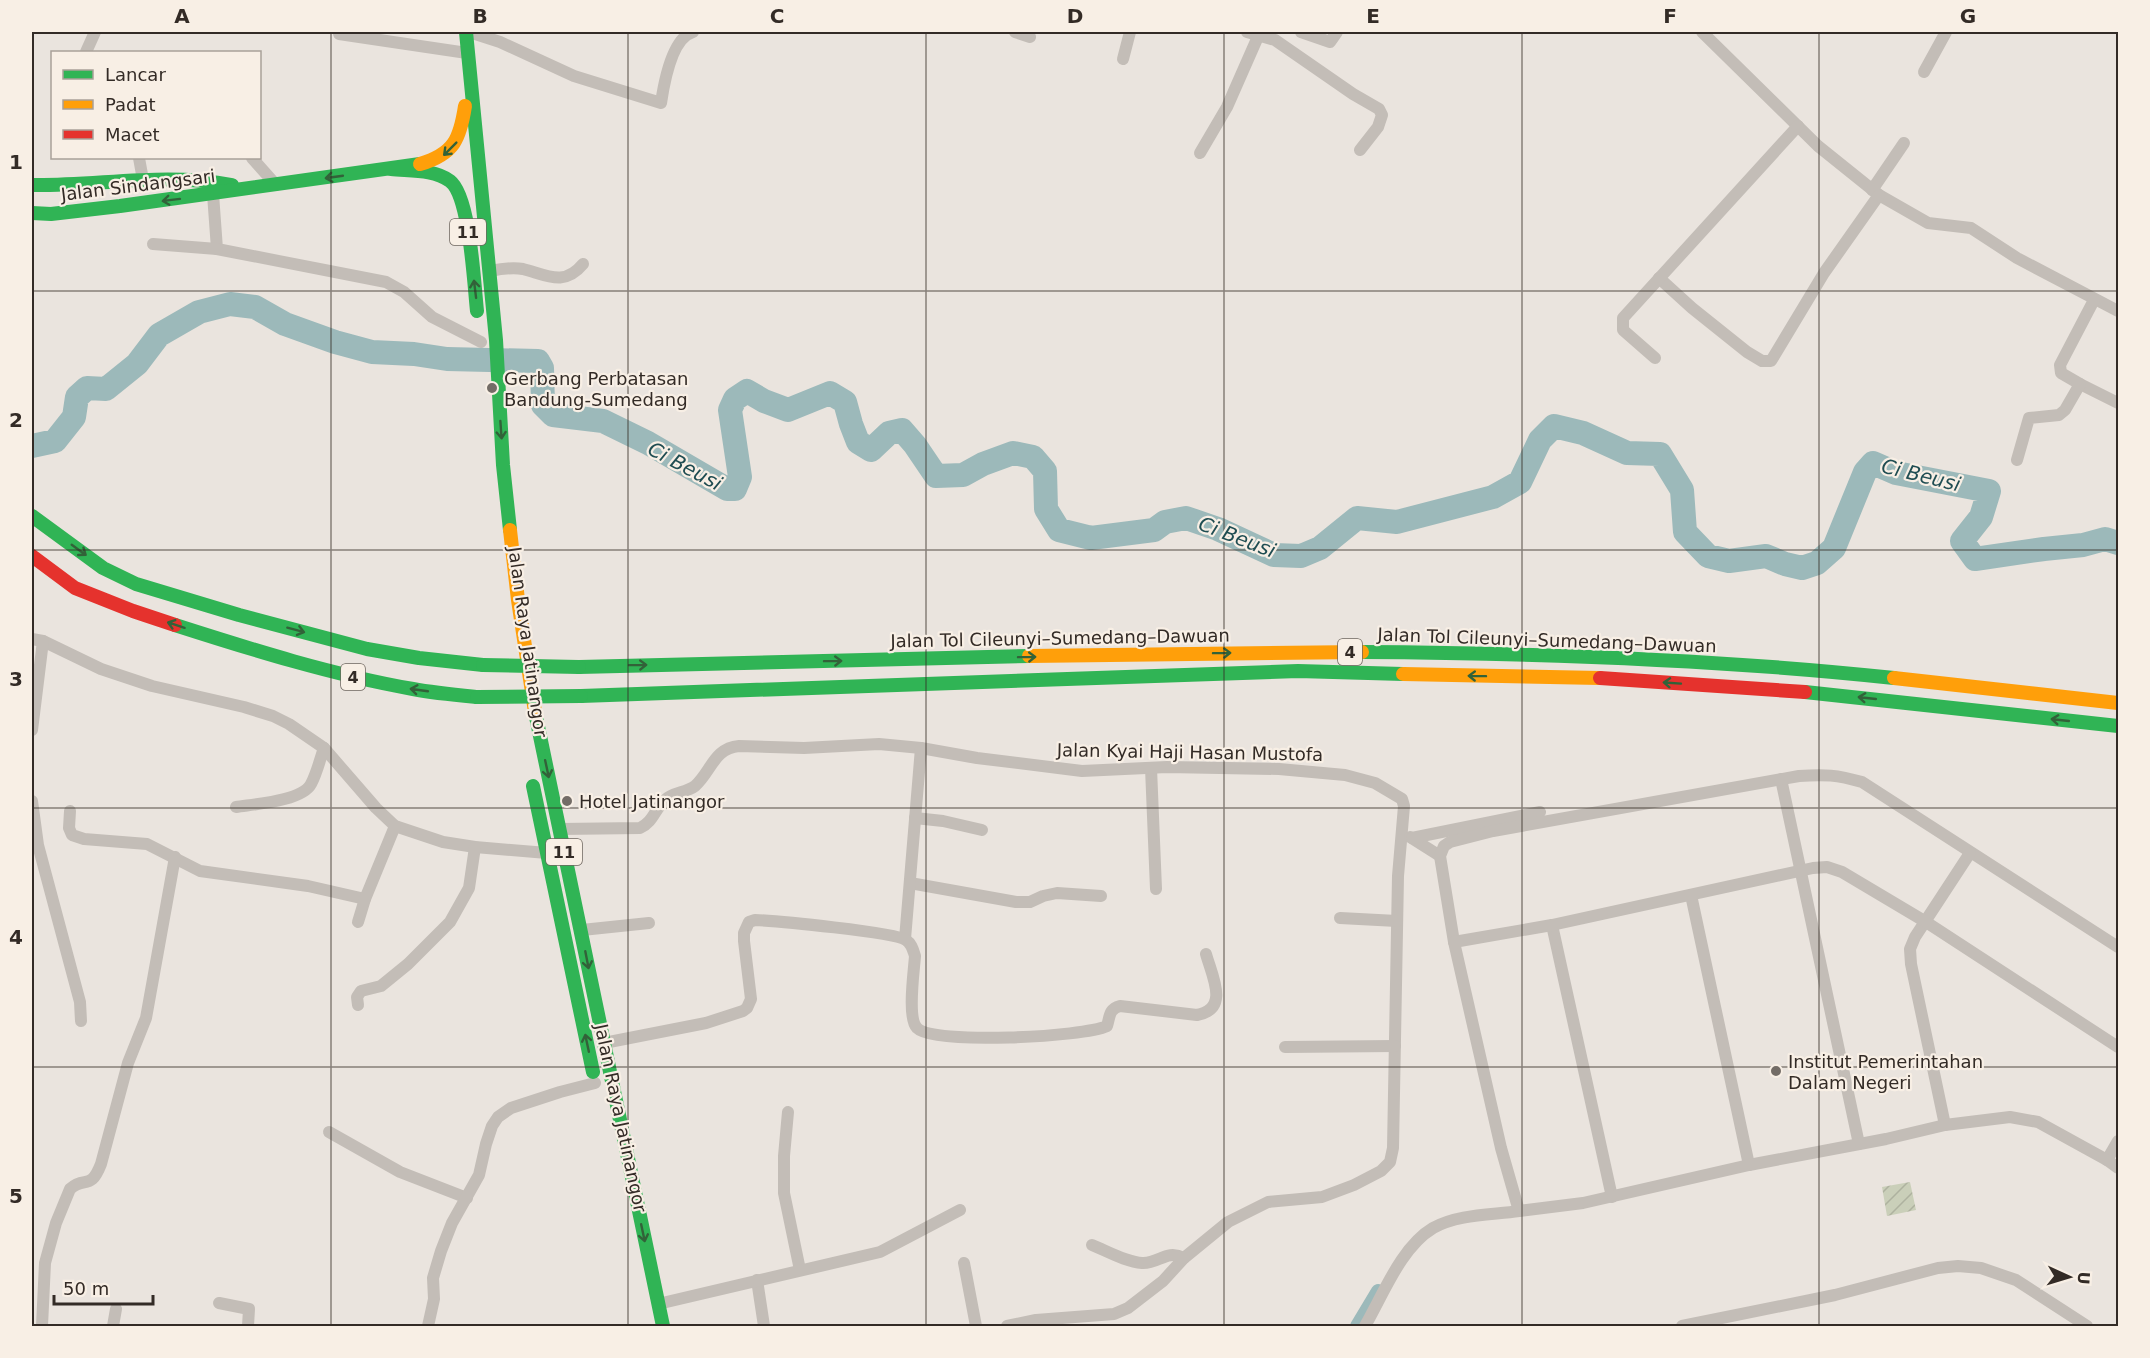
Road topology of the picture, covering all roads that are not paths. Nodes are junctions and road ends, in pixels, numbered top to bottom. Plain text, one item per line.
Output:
1 (95, 32) edge
2 (467, 32) edge
3 (690, 32) edge
4 (1016, 32) edge
5 (1130, 32) edge
6 (1301, 32) edge
7 (1337, 32) edge
8 (1702, 32) edge
9 (1946, 32) edge
10 (1255, 33) edge
11 (339, 34) dead end
12 (1030, 37) dead end
13 (86, 51) edge
14 (467, 53) junction
15 (1123, 59) dead end
16 (1924, 72) dead end
17 (1798, 126) junction
18 (1904, 143) dead end
19 (1360, 150) dead end
20 (1200, 153) dead end
21 (139, 159) edge
22 (253, 159) edge
23 (392, 169) junction
24 (143, 180) junction
25 (32, 184) edge
26 (276, 185) junction
27 (249, 189) junction
28 (1876, 192) junction
29 (213, 194) junction
30 (32, 213) edge
31 (153, 244) dead end
32 (217, 249) junction
33 (583, 264) dead end
34 (490, 271) junction
35 (1659, 278) junction
36 (2094, 300) junction
37 (2118, 311) edge
38 (482, 348) joint
39 (1655, 358) dead end
40 (2080, 384) junction
41 (2118, 403) edge
42 (2017, 460) dead end
43 (32, 516) edge
44 (32, 556) edge
45 (38, 640) edge
46 (508, 648) dead end
47 (2118, 703) edge
48 (518, 709) dead end
49 (2118, 726) edge
50 (32, 730) edge
51 (324, 748) junction
52 (921, 748) junction
53 (1151, 768) junction
54 (531, 775) dead end
55 (1781, 779) junction
56 (32, 801) edge
57 (236, 807) dead end
58 (70, 811) dead end
59 (1540, 813) dead end
60 (915, 818) junction
61 (395, 826) junction
62 (560, 829) junction
63 (982, 830) dead end
64 (1407, 834) junction
65 (475, 847) junction
66 (548, 853) junction
67 (1970, 853) junction
68 (1440, 856) junction
69 (175, 857) junction
70 (1802, 870) junction
71 (910, 883) junction
72 (1156, 889) dead end
73 (1691, 895) junction
74 (1101, 896) dead end
75 (365, 899) junction
76 (1340, 918) dead end
77 (1397, 921) junction
78 (358, 922) dead end
79 (1926, 922) junction
80 (649, 923) dead end
81 (1552, 925) junction
82 (582, 930) junction
83 (905, 939) junction
84 (1454, 942) junction
85 (2118, 947) edge
86 (1206, 954) dead end
87 (358, 1005) dead end
88 (81, 1021) dead end
89 (604, 1043) junction
90 (1395, 1046) junction
91 (1285, 1047) dead end
92 (2118, 1047) edge
93 (596, 1088) joint
94 (788, 1112) dead end
95 (1945, 1125) junction
96 (329, 1132) dead end
97 (2118, 1141) edge
98 (1859, 1144) junction
99 (2107, 1160) junction
100 (1749, 1165) junction
101 (2118, 1168) edge
102 (1612, 1197) junction
103 (467, 1198) junction
104 (960, 1210) dead end
105 (1520, 1211) junction
106 (1092, 1245) dead end
107 (1184, 1258) junction
108 (964, 1263) dead end
109 (800, 1270) junction
110 (757, 1280) junction
111 (219, 1303) dead end
112 (658, 1304) junction
113 (116, 1309) dead end
114 (42, 1326) edge
115 (112, 1326) edge
116 (248, 1326) edge
117 (428, 1326) edge
118 (663, 1326) edge
119 (764, 1326) edge
120 (976, 1326) edge
121 (1007, 1326) edge
122 (1365, 1326) edge
123 (1682, 1326) edge
124 (2087, 1326) edge

1 - 13 street
2 - 3 street
2 - 14 highway, 11
4 - 12 street
5 - 15 street
6 - 7 street
8 - 17 street
9 - 16 street
10 - 19 street
10 - 20 street
11 - 14 street
14 -> 23 highway, 11
14 - 34 highway, Jalan Raya Jatinangor / 11
17 - 28 street
17 - 35 street
18 - 28 street
21 - 24 street
22 - 26 street
23 -> 26 highway, Jalan Sindangsari / 11
38 -> 23 highway, 11
24 - 25 highway
24 - 27 highway
26 - 27 highway, Jalan Sindangsari / 11
27 - 29 highway, Jalan Sindangsari / 11
28 - 35 street
28 - 36 street
29 -> 30 highway, Jalan Sindangsari / 11
29 - 32 street
31 - 32 street
32 - 38 street
33 - 34 street
34 -> 62 highway, Jalan Raya Jatinangor / 11
35 - 39 street
36 - 37 street
36 - 40 street
40 - 41 street
40 - 42 street
43 -> 47 highway, Jalan Tol Cileunyi–Sumedang–Dawuan / 4, bridge
49 -> 44 highway, Jalan Tol Cileunyi–Sumedang–Dawuan / 4, bridge
45 - 50 street
45 - 51 street
46 - 48 highway, Jalan Raya Jatinangor
51 - 57 street
51 - 61 street
52 - 53 street, Jalan Kyai Haji Hasan Mustofa
52 - 60 street
52 - 62 street, Jalan Kyai Haji Hasan Mustofa
53 - 64 street, Jalan Kyai Haji Hasan Mustofa
53 - 72 street
54 - 66 highway, Jalan Raya Jatinangor / 11
55 - 67 street
55 - 68 street
55 - 70 street
56 - 88 street
58 - 69 street
59 - 64 street
60 - 63 street
60 - 71 street
61 - 65 street
61 - 75 street
62 - 82 highway, Jalan Raya Jatinangor / 11
64 - 68 street
64 - 77 street, Jalan Kyai Haji Hasan Mustofa
65 - 66 street
65 - 87 street
93 -> 66 highway, Jalan Raya Jatinangor / 11
67 - 79 street
67 - 85 street
68 - 84 street
69 - 75 street
69 - 114 street
70 - 73 street
70 - 79 street
70 - 98 street
71 - 74 street
71 - 83 street
73 - 81 street
73 - 100 street
75 - 78 street
76 - 77 street
77 - 90 street, Jalan Kyai Haji Hasan Mustofa
79 - 92 street
79 - 95 street
80 - 82 street
81 - 84 street
81 - 102 street
82 -> 89 highway, Jalan Raya Jatinangor / 11
83 - 86 street
83 - 89 street
84 - 105 street
89 -> 112 highway, Jalan Raya Jatinangor / 11
90 - 91 street
90 - 107 street, Jalan Kyai Haji Hasan Mustofa
93 - 103 street
94 - 109 street
95 - 98 street
95 - 99 street
96 - 103 street
97 - 99 street
98 - 100 street
99 - 101 street
100 - 102 street
102 - 105 street
103 - 117 street
104 - 109 street
105 - 122 street
106 - 107 street
107 - 121 street
108 - 120 street
109 - 110 street
110 - 112 street
110 - 119 street
111 - 116 street
112 - 118 highway, Jalan Raya Jatinangor / 11
113 - 115 street
123 - 124 street

